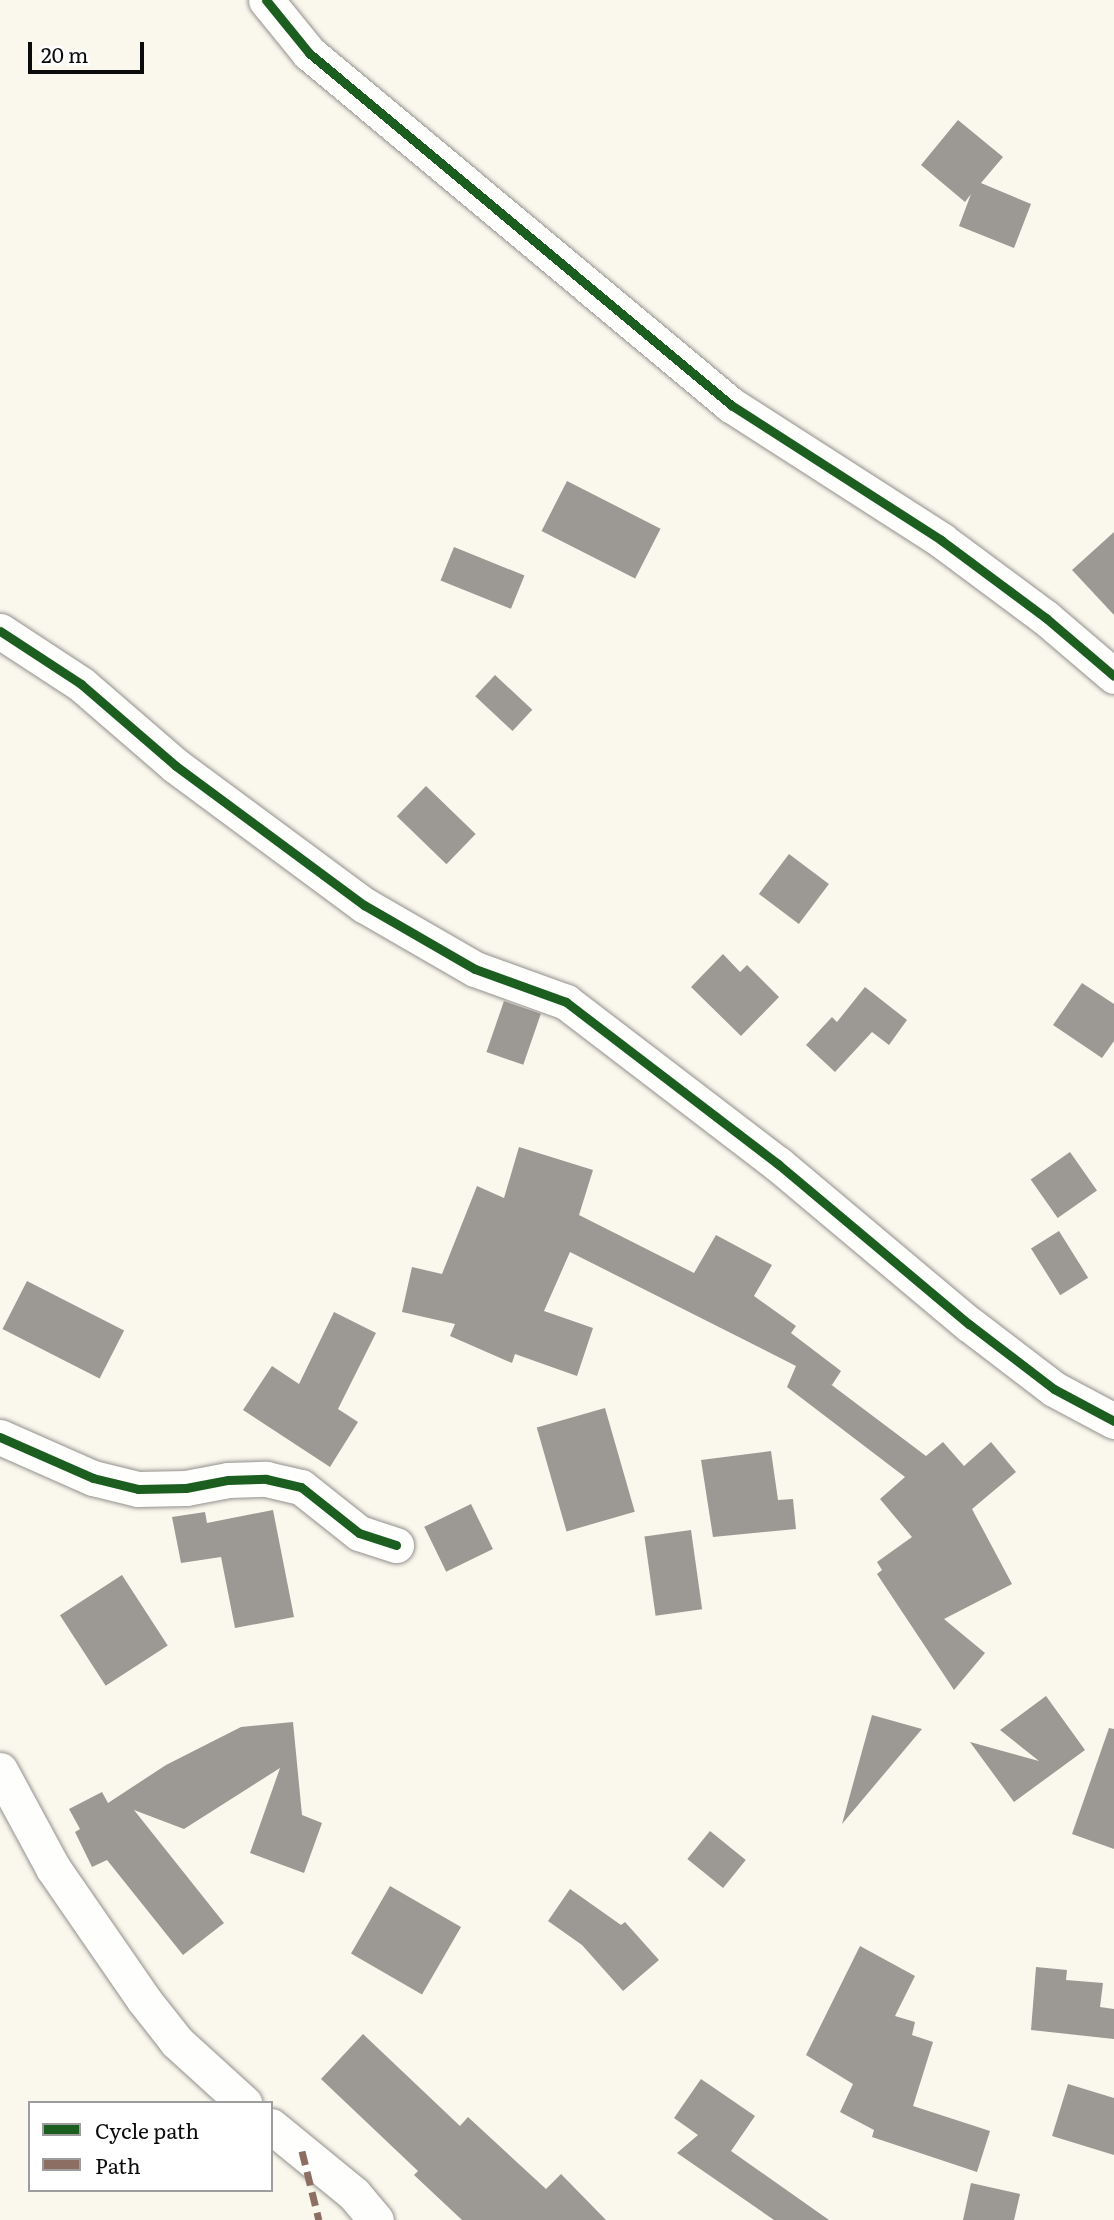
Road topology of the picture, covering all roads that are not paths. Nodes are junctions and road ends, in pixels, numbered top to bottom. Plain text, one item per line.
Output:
1 (266, 0) edge
2 (0, 631) edge
3 (1114, 676) edge
4 (1114, 1421) edge
5 (0, 1437) edge
6 (396, 1545) dead end
7 (0, 1770) edge
8 (242, 2101) edge
9 (273, 2128) edge
10 (376, 2220) edge

1 - 3 street
2 - 4 street
5 - 6 street
7 - 8 street
9 - 10 street

